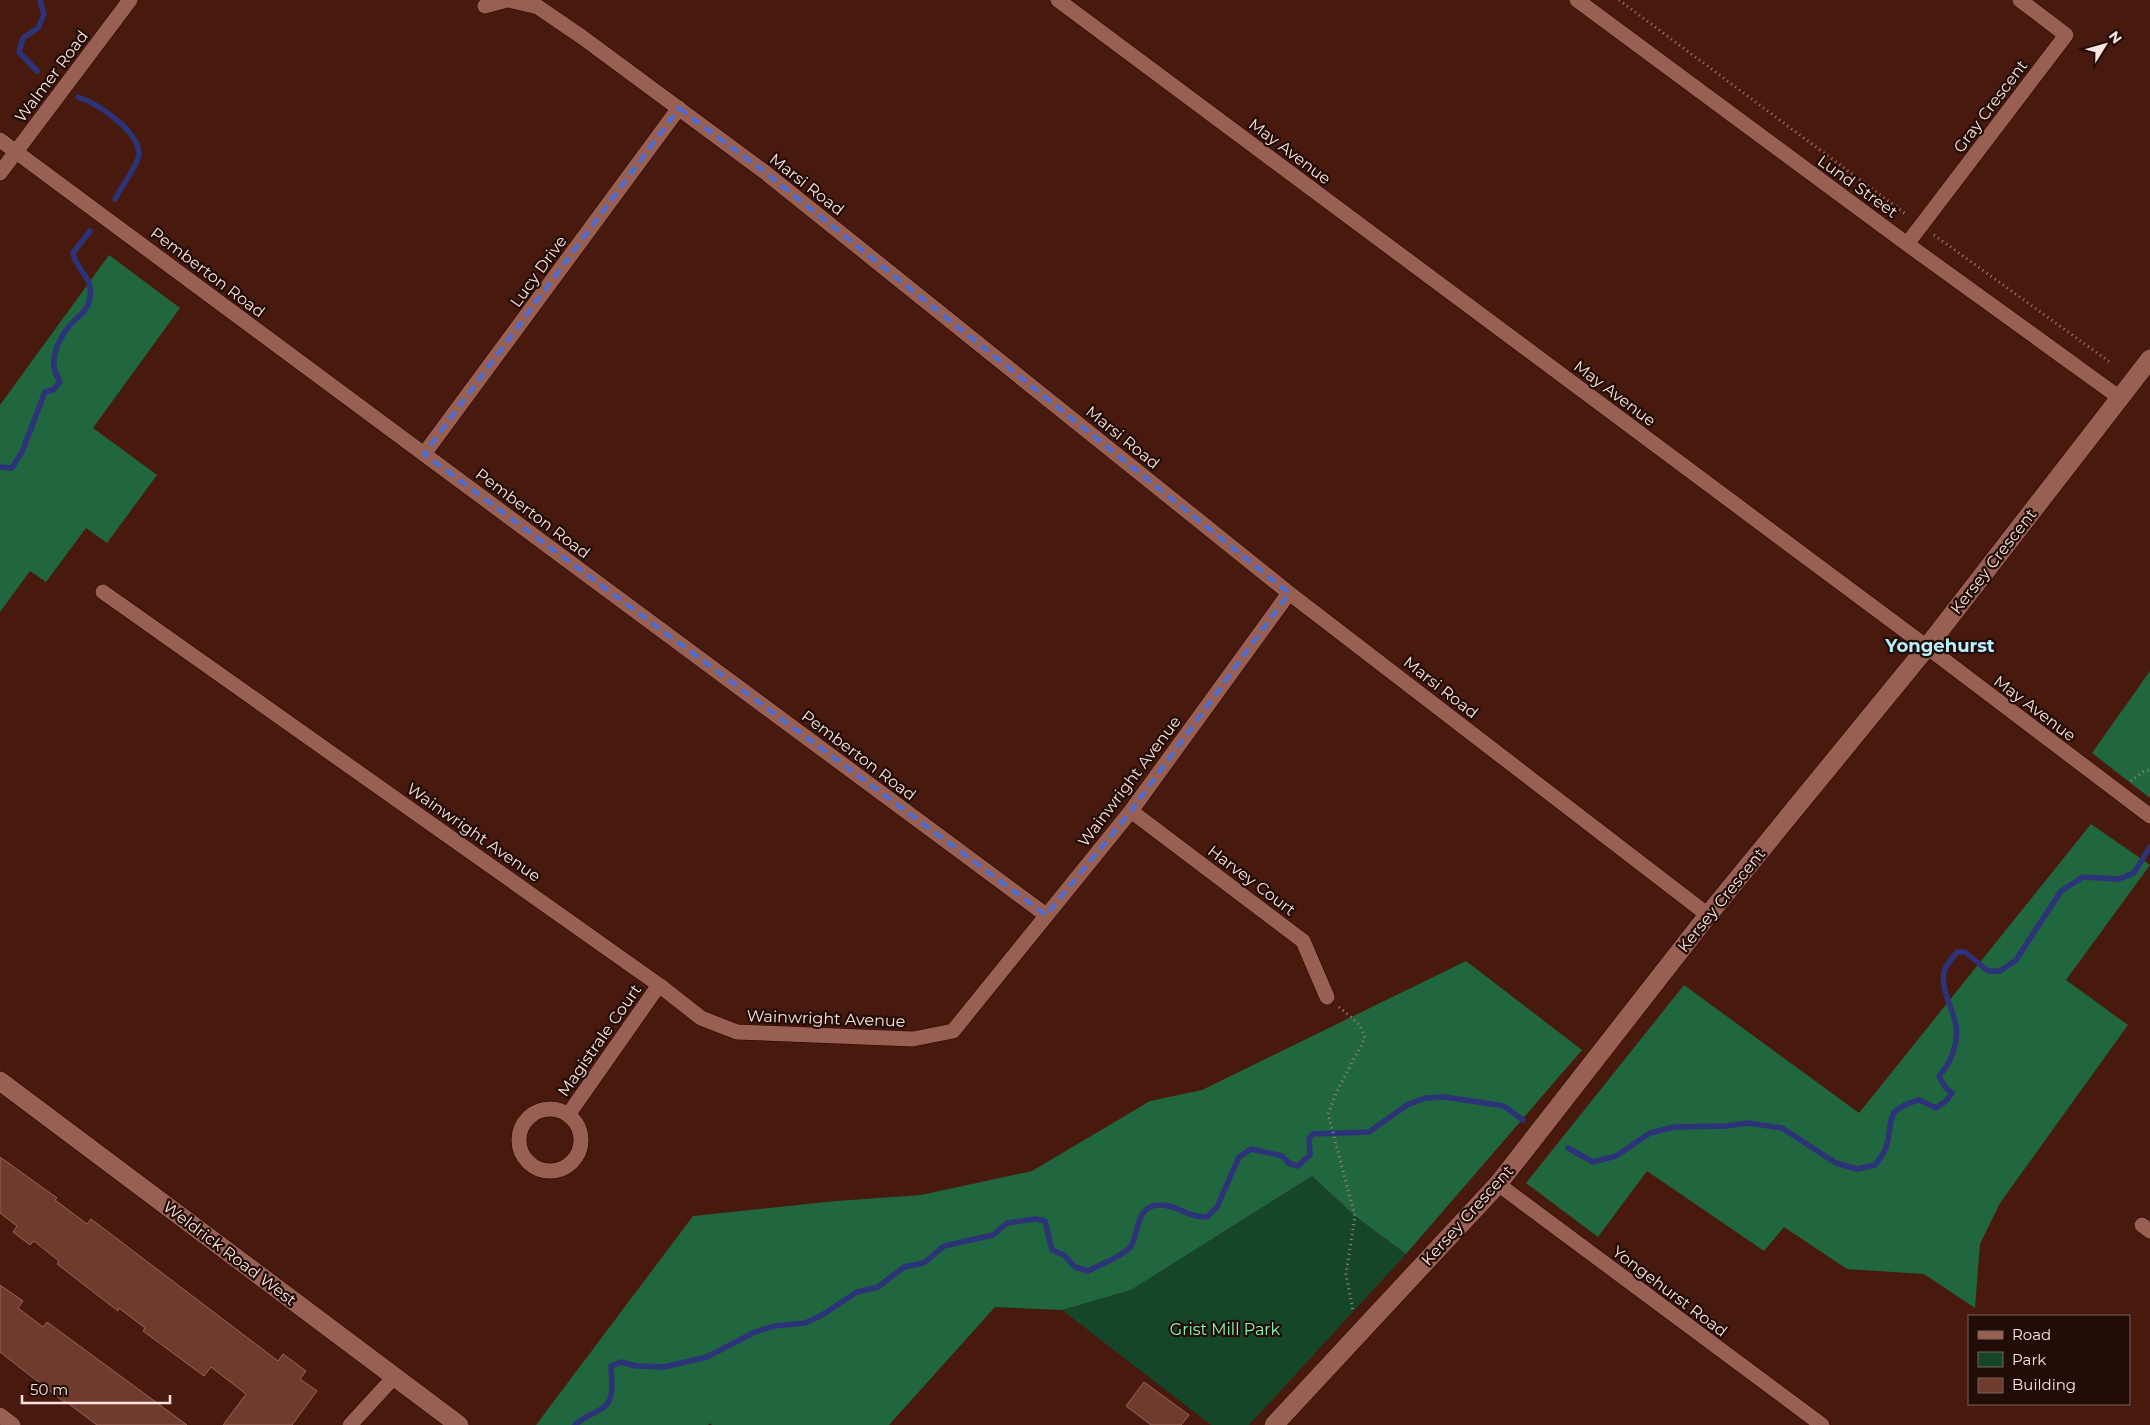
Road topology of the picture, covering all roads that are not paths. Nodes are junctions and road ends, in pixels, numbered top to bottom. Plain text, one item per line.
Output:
1 (130, 0) edge
2 (508, 0) edge
3 (1058, 0) edge
4 (1577, 0) edge
5 (2020, 0) edge
6 (485, 6) dead end
7 (679, 108) junction
8 (0, 140) edge
9 (16, 152) junction
10 (0, 173) edge
11 (1906, 244) junction
12 (2150, 360) edge
13 (2120, 398) junction
14 (424, 454) junction
15 (103, 592) dead end
16 (1289, 593) junction
17 (1927, 648) junction
18 (1131, 811) junction
19 (2150, 816) edge
20 (1046, 915) junction
21 (1708, 915) junction
22 (659, 985) junction
23 (1327, 997) road end
24 (0, 1082) edge
25 (568, 1115) junction
26 (1498, 1184) junction
27 (395, 1376) junction
28 (0, 1415) edge
29 (13, 1425) edge
30 (350, 1425) edge
31 (459, 1425) edge
32 (1274, 1425) edge
33 (1822, 1425) edge

1 - 9 street, Walmer Road
2 - 6 street, Marsi Road
2 - 7 street, Marsi Road
3 - 17 street, May Avenue
4 - 11 street, Lund Street
5 - 11 street, Gray Crescent
7 - 14 street, Lucy Drive
7 - 16 street, Marsi Road
8 - 9 street, Pemberton Road
9 - 10 street, Walmer Road
9 - 14 street, Pemberton Road
11 - 13 street, Lund Street
12 - 13 street, Kersey Crescent
13 - 17 street, Kersey Crescent
14 - 20 street, Pemberton Road
15 - 22 street, Wainwright Avenue
16 - 18 street, Wainwright Avenue
16 - 21 street, Marsi Road
17 - 19 street, May Avenue
17 - 21 street, Kersey Crescent
18 - 20 street, Wainwright Avenue
18 - 23 street, Harvey Court
20 - 22 street, Wainwright Avenue
21 - 26 street, Kersey Crescent
22 - 25 street, Magistrale Court
24 - 27 street, Weldrick Road West
25 - 25 street, Magistrale Court
26 - 32 street, Kersey Crescent
26 - 33 street, Yongehurst Road
27 - 30 street
27 - 31 street, Weldrick Road West
28 - 29 street

